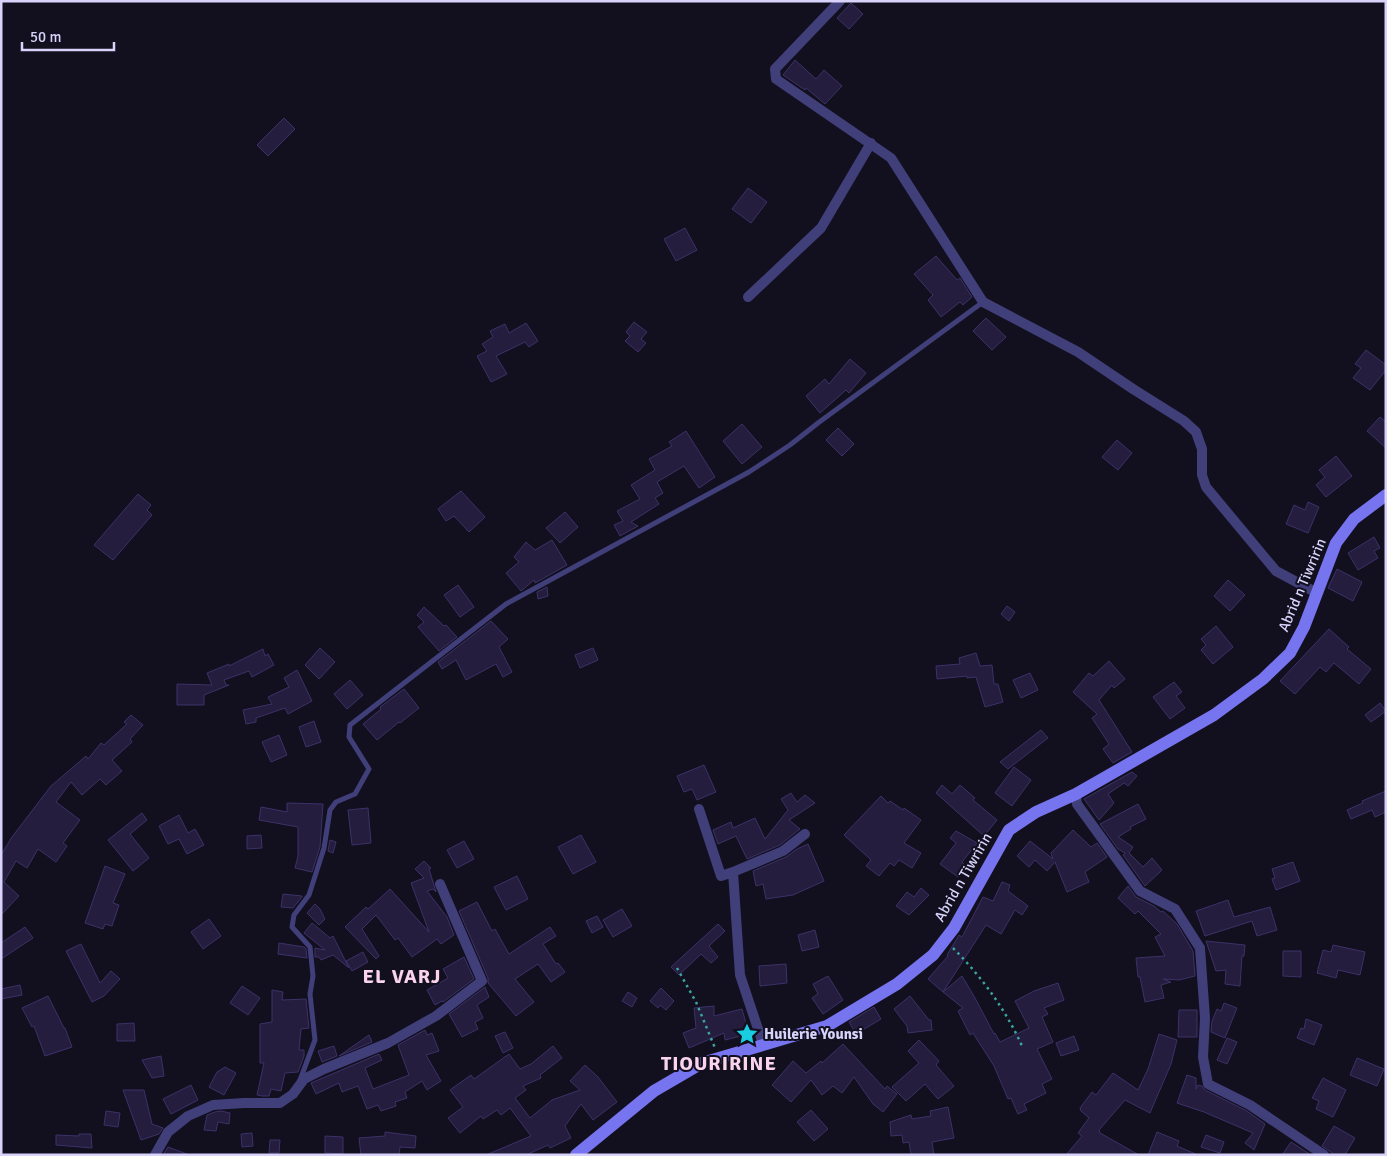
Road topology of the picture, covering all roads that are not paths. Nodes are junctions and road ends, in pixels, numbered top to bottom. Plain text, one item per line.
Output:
1 (840, 1) edge
2 (871, 143) junction
3 (748, 297) dead end
4 (983, 302) junction
5 (1386, 495) edge
6 (1317, 592) junction
7 (1076, 794) junction
8 (699, 809) dead end
9 (805, 834) dead end
10 (733, 872) junction
11 (440, 884) dead end
12 (763, 1044) junction
13 (293, 1094) junction
14 (579, 1154) edge
15 (155, 1155) edge
16 (1324, 1155) edge

1 - 2 street
2 - 3 street
2 - 4 street
4 - 6 street
4 - 13 lane
5 - 6 street, Abrid n Tiwririn
6 - 7 street, Abrid n Tiwririn
7 - 12 street, Abrid n Tiwririn
7 - 16 street
8 - 10 street
9 - 10 street
10 - 12 street
11 - 13 street
12 - 14 street, Abrid n Tiwririn
13 - 15 street

